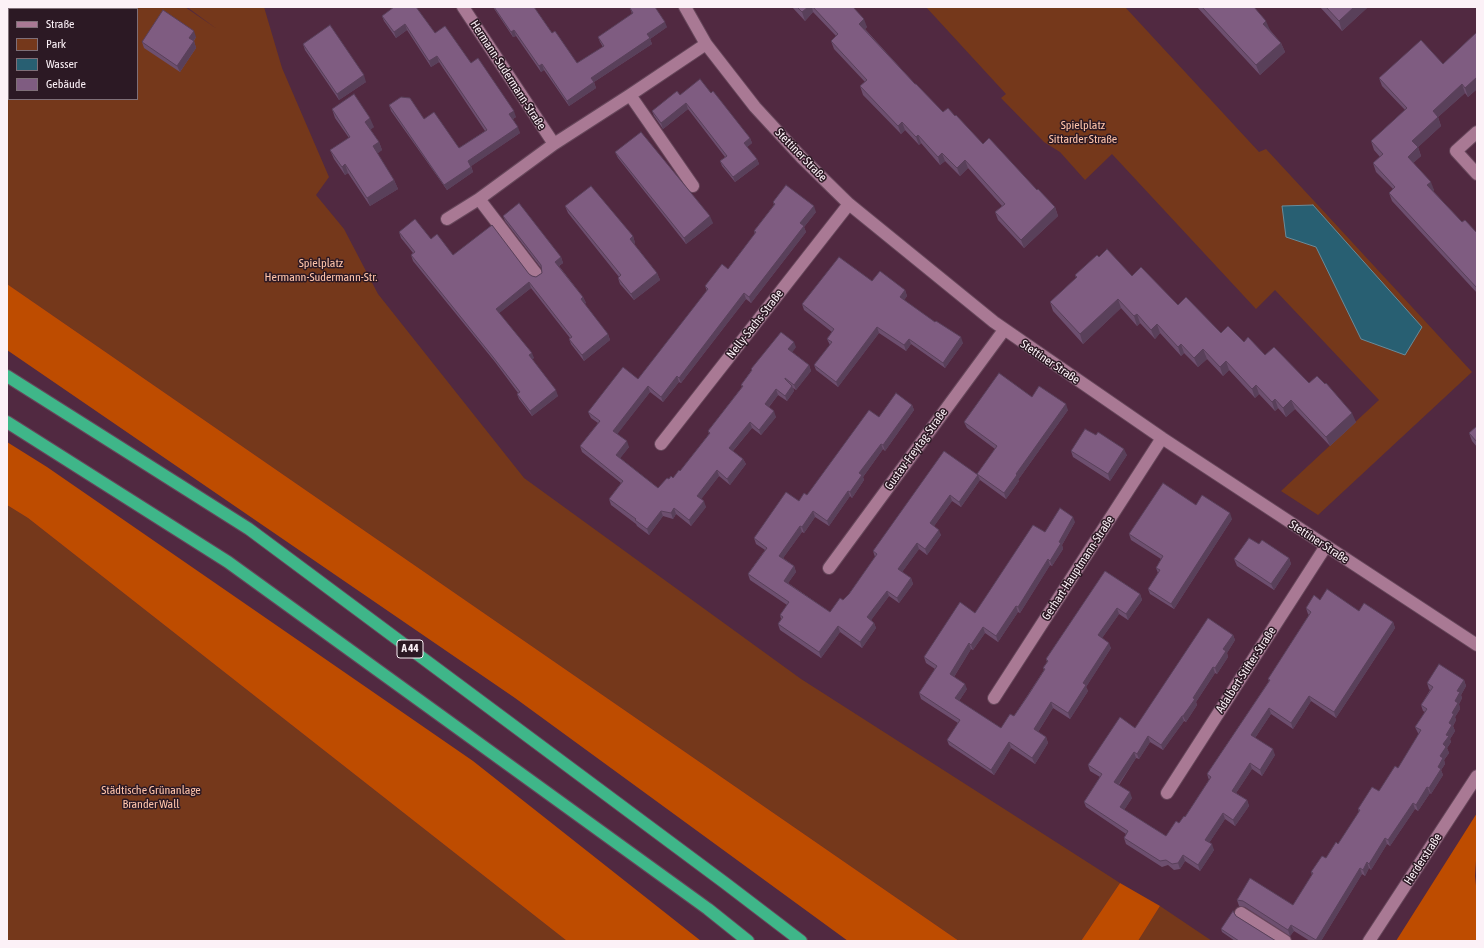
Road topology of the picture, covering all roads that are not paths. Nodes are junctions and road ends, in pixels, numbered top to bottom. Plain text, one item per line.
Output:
1 (463, 7) edge
2 (685, 7) edge
3 (706, 44) junction
4 (630, 96) junction
5 (1477, 132) edge
6 (554, 144) junction
7 (1477, 174) edge
8 (693, 186) dead end
9 (479, 199) junction
10 (849, 204) junction
11 (447, 219) dead end
12 (537, 275) edge
13 (1004, 330) junction
14 (7, 376) edge
15 (7, 422) edge
16 (1162, 438) junction
17 (661, 444) dead end
18 (1326, 546) junction
19 (829, 568) dead end
20 (1477, 645) edge
21 (994, 698) dead end
22 (1477, 776) edge
23 (1167, 793) dead end
24 (1241, 913) dead end
25 (748, 941) edge
26 (801, 941) edge
27 (1285, 941) edge
28 (1369, 941) edge

1 - 6 street, Hermann-Sudermann-Straße
2 - 3 street, Stettiner Straße
3 - 4 street
3 - 10 street, Stettiner Straße
4 - 6 street
4 - 8 street
5 - 7 street
6 - 9 street
9 - 11 street
9 - 12 street
10 - 13 street, Stettiner Straße
10 - 17 street, Nelly-Sachs-Straße
13 - 16 street, Stettiner Straße
13 - 19 street, Gustav-Freytag-Straße
14 - 26 highway, A 44
15 - 25 highway
16 - 18 street, Stettiner Straße
16 - 21 street, Gerhart-Hauptmann-Straße
18 - 20 street, Stettiner Straße
18 - 23 street, Adalbert-Stifter-Straße
22 - 28 street, Herderstraße
24 - 27 street

